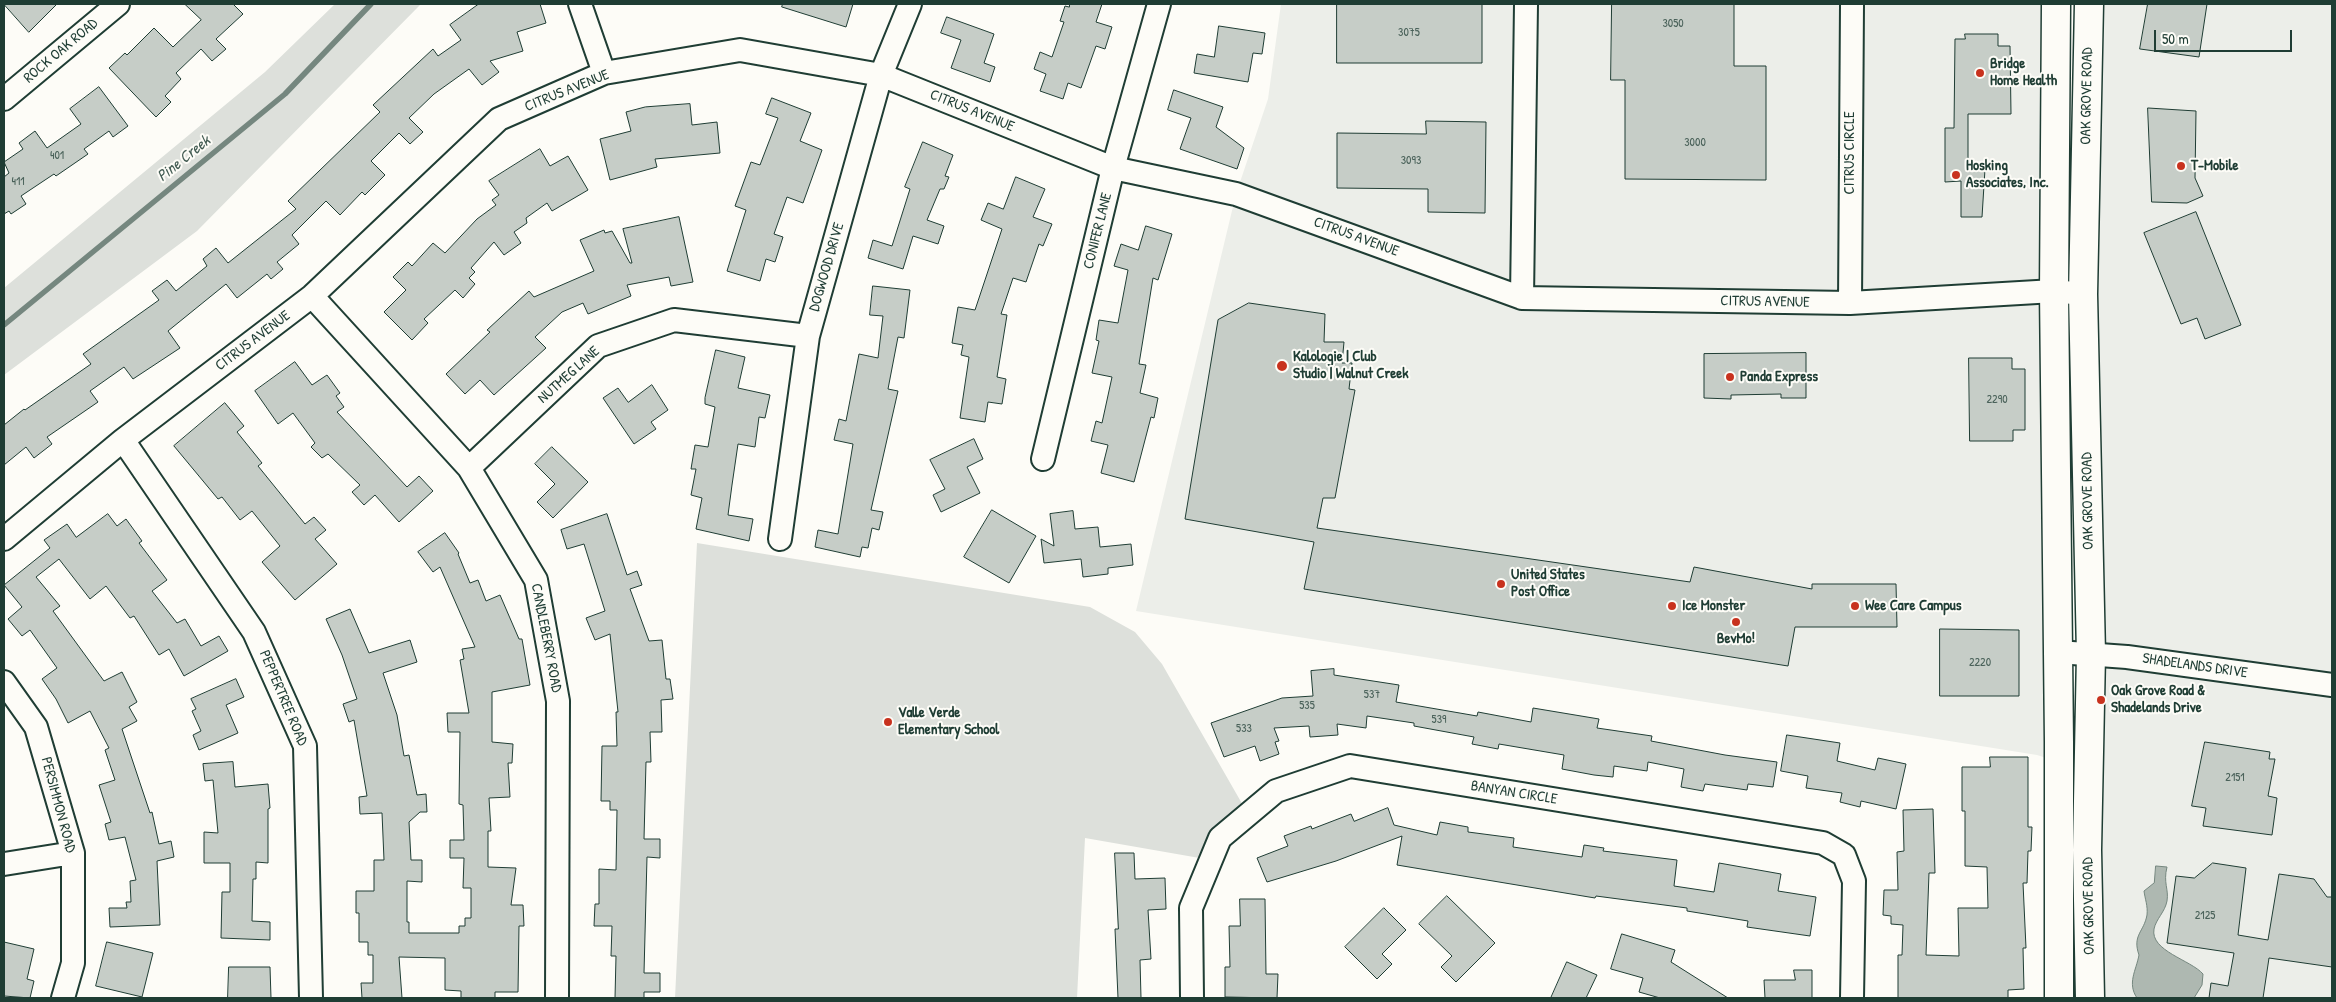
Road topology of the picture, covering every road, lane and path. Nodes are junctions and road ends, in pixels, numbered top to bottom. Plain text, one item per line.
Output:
1 (118, 4) edge
2 (580, 4) edge
3 (910, 4) edge
4 (1159, 4) edge
5 (1526, 4) edge
6 (1852, 4) edge
7 (2056, 4) edge
8 (2089, 4) edge
9 (604, 73) junction
10 (881, 75) junction
11 (7, 88) edge
12 (1113, 168) junction
13 (2054, 291) junction
14 (2083, 294) junction
15 (312, 296) junction
16 (1522, 298) junction
17 (1850, 303) junction
18 (808, 336) junction
19 (123, 440) junction
20 (1043, 459) dead end
21 (469, 468) junction
22 (780, 539) dead end
23 (4, 540) edge
24 (2058, 652) junction
25 (2091, 654) junction
26 (4, 682) edge
27 (2332, 685) edge
28 (73, 853) junction
29 (4, 864) edge
30 (63, 998) edge
31 (311, 998) edge
32 (556, 998) edge
33 (1192, 998) edge
34 (1852, 998) edge
35 (2059, 998) edge
36 (2090, 998) edge

1 - 11 street, ROCK OAK ROAD
2 - 9 street
3 - 10 street, DOGWOOD DRIVE
4 - 12 street, CONIFER LANE
5 - 16 street
6 - 17 street, CITRUS CIRCLE
7 - 13 main road, OAK GROVE ROAD
8 - 14 main road, OAK GROVE ROAD
9 - 10 street, CITRUS AVENUE
9 - 15 street, CITRUS AVENUE
10 - 12 street, CITRUS AVENUE
10 - 18 street, DOGWOOD DRIVE
12 - 16 street, CITRUS AVENUE
12 - 20 street, CONIFER LANE
13 - 14 street, CITRUS AVENUE
13 - 17 street, CITRUS AVENUE
13 - 24 main road, OAK GROVE ROAD
14 - 25 main road, OAK GROVE ROAD
15 - 19 street, CITRUS AVENUE
15 - 21 street, CANDLEBERRY ROAD
16 - 17 street, CITRUS AVENUE
18 - 21 street, NUTMEG LANE
18 - 22 street, DOGWOOD DRIVE
19 - 23 street, CITRUS AVENUE
19 - 31 street, PEPPERTREE ROAD
21 - 32 street, CANDLEBERRY ROAD
24 - 25 street, SHADELANDS DRIVE
24 - 35 main road, OAK GROVE ROAD
25 - 27 street, SHADELANDS DRIVE
25 - 36 main road, OAK GROVE ROAD
26 - 28 street, PERSIMMON ROAD
28 - 29 street
28 - 30 street, PERSIMMON ROAD
33 - 34 street, BANYAN CIRCLE

